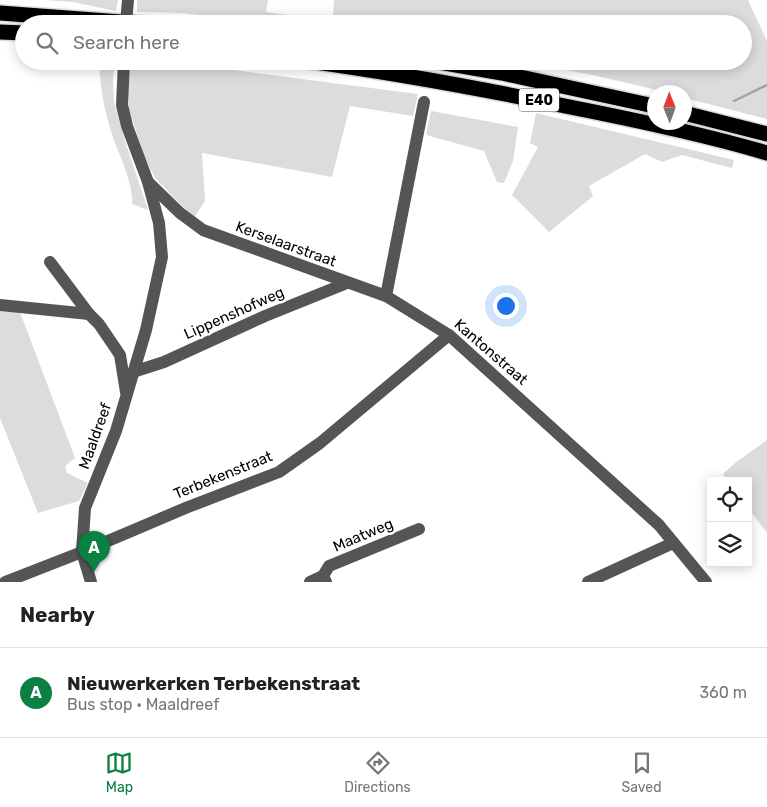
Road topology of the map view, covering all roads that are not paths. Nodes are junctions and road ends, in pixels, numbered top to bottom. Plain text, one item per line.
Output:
1 (128, 0) edge
2 (0, 13) edge
3 (27, 15) edge
4 (127, 15) edge
5 (0, 32) edge
6 (15, 33) edge
7 (123, 70) edge
8 (374, 70) edge
9 (485, 70) edge
10 (424, 102) dead end
11 (647, 104) edge
12 (692, 115) edge
13 (767, 134) edge
14 (767, 153) edge
15 (148, 182) junction
16 (180, 214) junction
17 (160, 223) junction
18 (50, 262) dead end
19 (347, 282) junction
20 (386, 296) junction
21 (0, 306) edge
22 (89, 314) junction
23 (450, 335) junction
24 (133, 372) junction
25 (126, 394) junction
26 (419, 529) dead end
27 (673, 543) junction
28 (82, 552) junction
29 (325, 579) edge
30 (4, 582) edge
31 (91, 582) edge
32 (310, 582) edge
33 (588, 582) edge
34 (706, 582) edge

1 - 4 street, bridge
2 - 3 highway
5 - 6 highway
7 - 15 street
8 - 14 highway, E40
9 - 11 highway, E40
10 - 20 street
12 - 13 highway
15 - 16 street, Kerselaarstraat
15 - 17 street
16 - 17 street
16 - 19 street, Kerselaarstraat
17 - 24 street
18 - 22 street, Maaldreef
19 - 20 street, Kerselaarstraat
19 - 24 street, Lippenshofweg
20 - 23 street, Kantonstraat
21 - 22 street
22 - 25 street, Maaldreef
23 - 27 street, Kantonstraat
23 - 28 street, Terbekenstraat
24 - 25 street
25 - 28 street, Maaldreef
26 - 29 street, Maatweg
27 - 33 street
27 - 34 street, Kantonstraat
28 - 30 street, Terbekenstraat
28 - 31 street, Maaldreef
29 - 32 street, Maatweg

